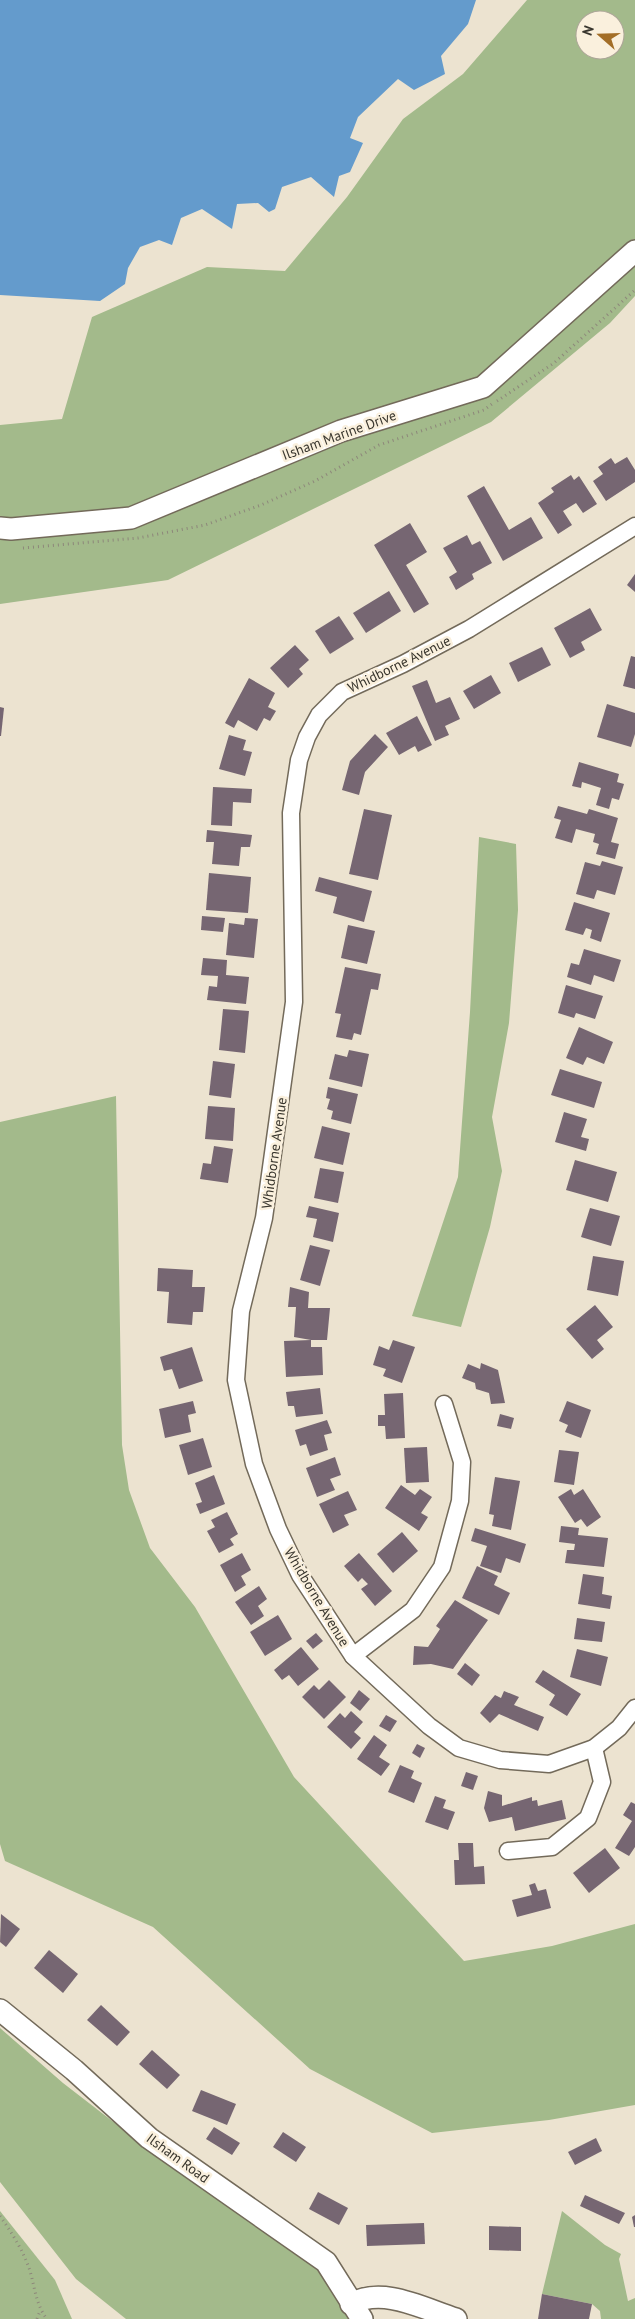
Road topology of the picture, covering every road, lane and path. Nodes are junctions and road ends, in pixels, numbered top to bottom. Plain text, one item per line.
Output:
1 (635, 251) edge
2 (635, 290) edge
3 (635, 526) edge
4 (0, 528) edge
5 (138, 538) dead end
6 (444, 1404) dead end
7 (353, 1656) junction
8 (635, 1708) edge
9 (594, 1748) junction
10 (508, 1851) dead end
11 (0, 2010) edge
12 (0, 2216) edge
13 (40, 2310) junction
14 (357, 2312) edge
15 (37, 2319) edge
16 (47, 2319) edge
17 (456, 2319) edge

1 - 4 street, Ilsham Marine Drive
2 - 5 path
3 - 7 street, Whidborne Avenue
6 - 7 street
7 - 9 street, Whidborne Avenue
8 - 9 street, Whidborne Avenue
9 - 10 street
11 - 14 street, Ilsham Road
12 - 13 path
13 - 15 path
13 - 16 path
14 - 17 street

